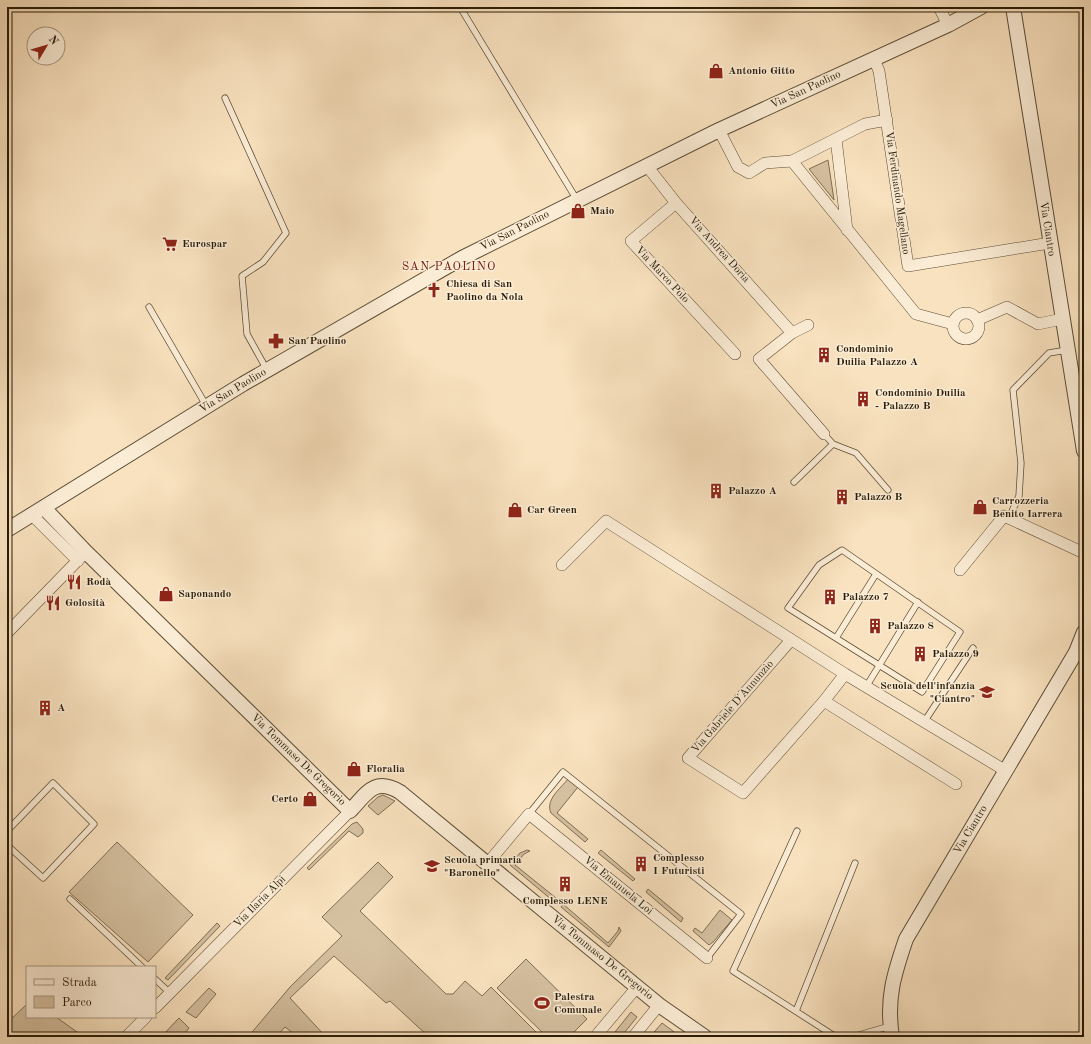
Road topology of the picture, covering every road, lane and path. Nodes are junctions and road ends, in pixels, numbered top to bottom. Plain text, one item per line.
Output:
1 (460, 7) edge
2 (939, 7) edge
3 (981, 7) edge
4 (1013, 7) edge
5 (948, 25) junction
6 (874, 59) junction
7 (225, 98) dead end
8 (887, 120) junction
9 (719, 130) junction
10 (836, 139) junction
11 (792, 161) junction
12 (647, 166) junction
13 (577, 200) junction
14 (676, 202) junction
15 (847, 230) junction
16 (1050, 244) junction
17 (149, 307) dead end
18 (1062, 319) junction
19 (977, 320) junction
20 (953, 324) junction
21 (808, 325) dead end
22 (792, 333) junction
23 (1067, 350) junction
24 (734, 354) dead end
25 (267, 370) junction
26 (207, 407) junction
27 (824, 434) joint
28 (833, 444) junction
29 (1084, 451) edge
30 (794, 482) dead end
31 (888, 490) dead end
32 (39, 512) junction
33 (1009, 518) junction
34 (7, 530) edge
35 (1084, 553) edge
36 (82, 556) junction
37 (562, 565) dead end
38 (960, 570) dead end
39 (876, 574) junction
40 (918, 602) junction
41 (1084, 632) edge
42 (7, 633) edge
43 (836, 638) junction
44 (791, 640) junction
45 (972, 648) dead end
46 (879, 666) junction
47 (845, 674) junction
48 (866, 687) junction
49 (824, 700) junction
50 (924, 722) junction
51 (1006, 771) junction
52 (956, 784) dead end
53 (350, 811) junction
54 (529, 814) junction
55 (7, 831) edge
56 (797, 831) dead end
57 (7, 845) edge
58 (855, 863) dead end
59 (487, 864) junction
60 (70, 899) dead end
61 (707, 958) joint
62 (141, 966) edge
63 (156, 980) edge
64 (637, 987) junction
65 (170, 992) junction
66 (659, 1005) junction
67 (156, 1007) edge
68 (796, 1011) junction
69 (145, 1018) edge
70 (891, 1031) edge
71 (126, 1037) edge
72 (595, 1037) edge
73 (633, 1037) edge
74 (705, 1037) edge
75 (836, 1037) edge
76 (852, 1037) edge

1 - 13 lane
2 - 5 street
3 - 5 street, Via San Paolino
4 - 16 street, Via Ciantro
5 - 6 street, Via San Paolino
6 - 8 street, Via Ferdinando Magellano
6 - 9 street, Via San Paolino
7 - 25 lane
8 - 10 street, Via Ferdinando Magellano
8 - 16 street, Via Ferdinando Magellano
9 - 11 street, Via Ferdinando Magellano
9 - 12 street, Via San Paolino
10 - 11 street, Via Ferdinando Magellano
10 - 15 street
11 - 15 street
12 - 13 street, Via San Paolino
12 - 14 street, Via Andrea Doria
13 - 25 street, Via San Paolino
14 - 22 street, Via Andrea Doria
14 - 24 street, Via Marco Polo
15 - 20 street
16 - 18 street, Via Ciantro
17 - 26 lane
18 - 19 street
18 - 23 street, Via Ciantro
19 - 20 street
19 - 20 street
21 - 22 street
22 - 27 street
23 - 29 street, Via Ciantro
23 - 33 lane
25 - 26 street, Via San Paolino
26 - 32 street, Via San Paolino
27 - 28 lane
28 - 30 lane
28 - 31 lane
32 - 34 street, Via San Paolino
32 - 36 street, Via Tommaso De Gregorio
33 - 35 street
33 - 38 street
36 - 42 street
36 - 53 street, Via Tommaso De Gregorio
37 - 44 street
39 - 40 lane
39 - 43 lane
39 - 43 lane
40 - 46 lane
40 - 46 lane
41 - 51 street, Via Ciantro
43 - 46 lane
44 - 47 street
44 - 49 street, Via Gabriele D'Annunzio
45 - 50 lane
46 - 48 lane
47 - 48 street
47 - 49 street, Via Gabriele D'Annunzio
48 - 50 street
49 - 52 street
50 - 51 street
51 - 70 street, Via Ciantro
53 - 59 street, Via Tommaso De Gregorio
53 - 65 street, Via Ilaria Alpi
54 - 59 street
54 - 61 street, Via Emanuela Loi
54 - 61 lane
55 - 57 lane
56 - 68 lane
58 - 68 lane
59 - 64 street, Via Tommaso De Gregorio
60 - 62 lane
63 - 65 lane
64 - 66 street, Via Tommaso De Gregorio
64 - 72 street
65 - 67 street, Via Ilaria Alpi
66 - 73 street
66 - 74 street, Via Tommaso De Gregorio
68 - 75 lane
69 - 71 street
70 - 76 lane

